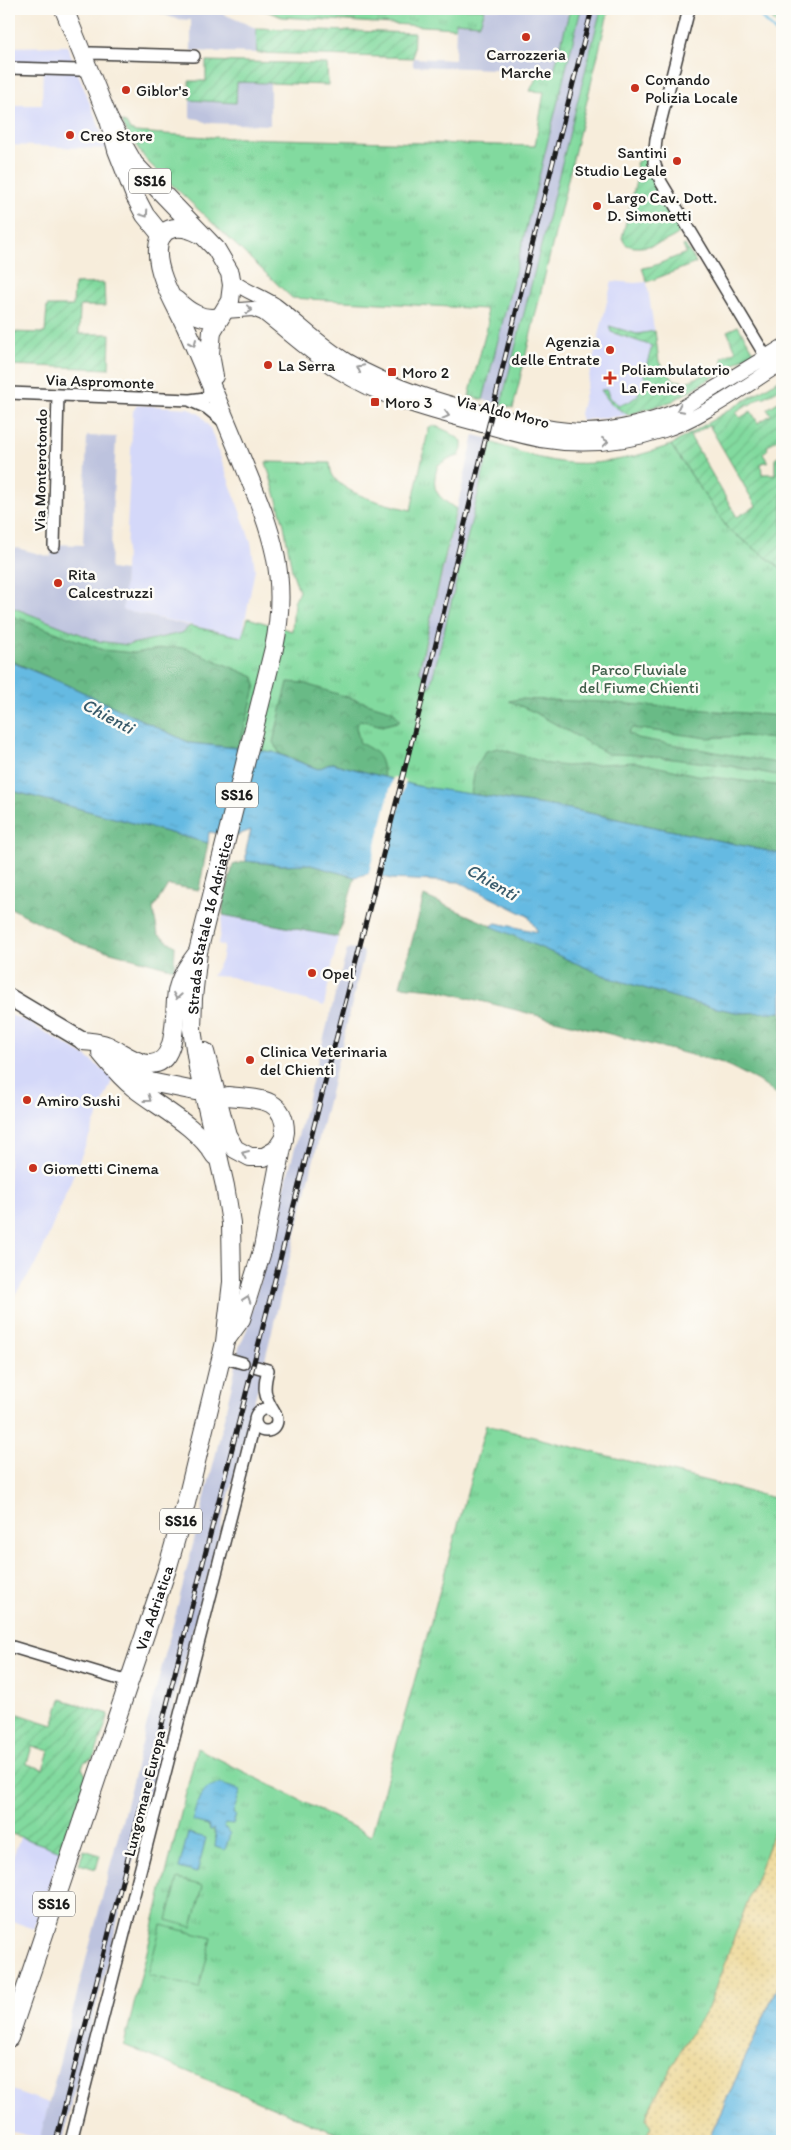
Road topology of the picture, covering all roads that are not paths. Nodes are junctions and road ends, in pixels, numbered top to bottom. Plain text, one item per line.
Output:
1 (64, 9) edge
2 (689, 9) edge
3 (194, 56) dead end
4 (85, 61) junction
5 (9, 68) edge
6 (108, 120) junction
7 (200, 234) junction
8 (162, 236) junction
9 (232, 281) junction
10 (173, 298) junction
11 (222, 314) junction
12 (782, 348) edge
13 (766, 357) junction
14 (782, 362) edge
15 (736, 383) junction
16 (213, 388) junction
17 (9, 393) edge
18 (58, 395) junction
19 (190, 400) junction
20 (228, 426) junction
21 (239, 453) junction
22 (54, 546) dead end
23 (199, 947) junction
24 (11, 999) edge
25 (192, 1029) junction
26 (83, 1041) junction
27 (101, 1053) junction
28 (195, 1091) dead end
29 (228, 1096) dead end
30 (284, 1138) junction
31 (220, 1165) junction
32 (223, 1349) junction
33 (243, 1363) dead end
34 (262, 1368) dead end
35 (274, 1412) junction
36 (255, 1421) junction
37 (266, 1432) junction
38 (246, 1452) junction
39 (9, 1646) edge
40 (129, 1682) junction
41 (9, 2037) edge
42 (71, 2141) edge

1 - 4 main road, SS16
2 - 13 street
3 - 4 street
4 - 5 street
4 - 6 main road, SS16
6 - 7 main road, SS16
6 -> 8 main road, SS16
7 - 8 main road, SS16
7 - 9 main road, SS16
8 - 10 main road, SS16
9 - 11 main road, SS16
15 -> 9 street, Via Aldo Moro
10 - 11 main road, SS16
10 -> 16 main road, SS16
11 -> 15 street, Via Aldo Moro
11 - 21 main road, Strada Statale 16 Adriatica / SS16
12 - 13 street, Via Aldo Moro
13 - 15 street, Via Aldo Moro
14 - 15 street, Via Aldo Moro
16 - 19 street, Via Aspromonte
16 - 20 main road, Strada Statale 16 Adriatica / SS16
17 - 18 street, Via Aspromonte
18 - 19 street, Via Aspromonte
18 - 22 street, Via Monterotondo
19 - 20 street, Via Aspromonte
20 - 21 main road, Strada Statale 16 Adriatica / SS16
21 - 23 main road, Strada Statale 16 Adriatica / SS16
23 - 25 main road, Strada Statale 16 Adriatica / SS16
23 -> 26 main road
24 - 26 main road
30 -> 25 main road
25 - 31 main road, Strada Statale 16 Adriatica / SS16
26 - 27 main road
27 - 28 main road
27 -> 31 main road
29 - 30 main road
32 -> 30 main road
31 - 32 main road, Via Adriatica / SS16
32 - 33 street
32 - 40 main road, Via Adriatica / SS16
34 - 35 street
35 - 36 street
35 - 37 street
36 - 37 street
36 - 38 street, Lungomare Europa
37 - 38 street
38 - 42 street, Lungomare Europa
39 - 40 street
40 - 41 main road, Via Adriatica / SS16

